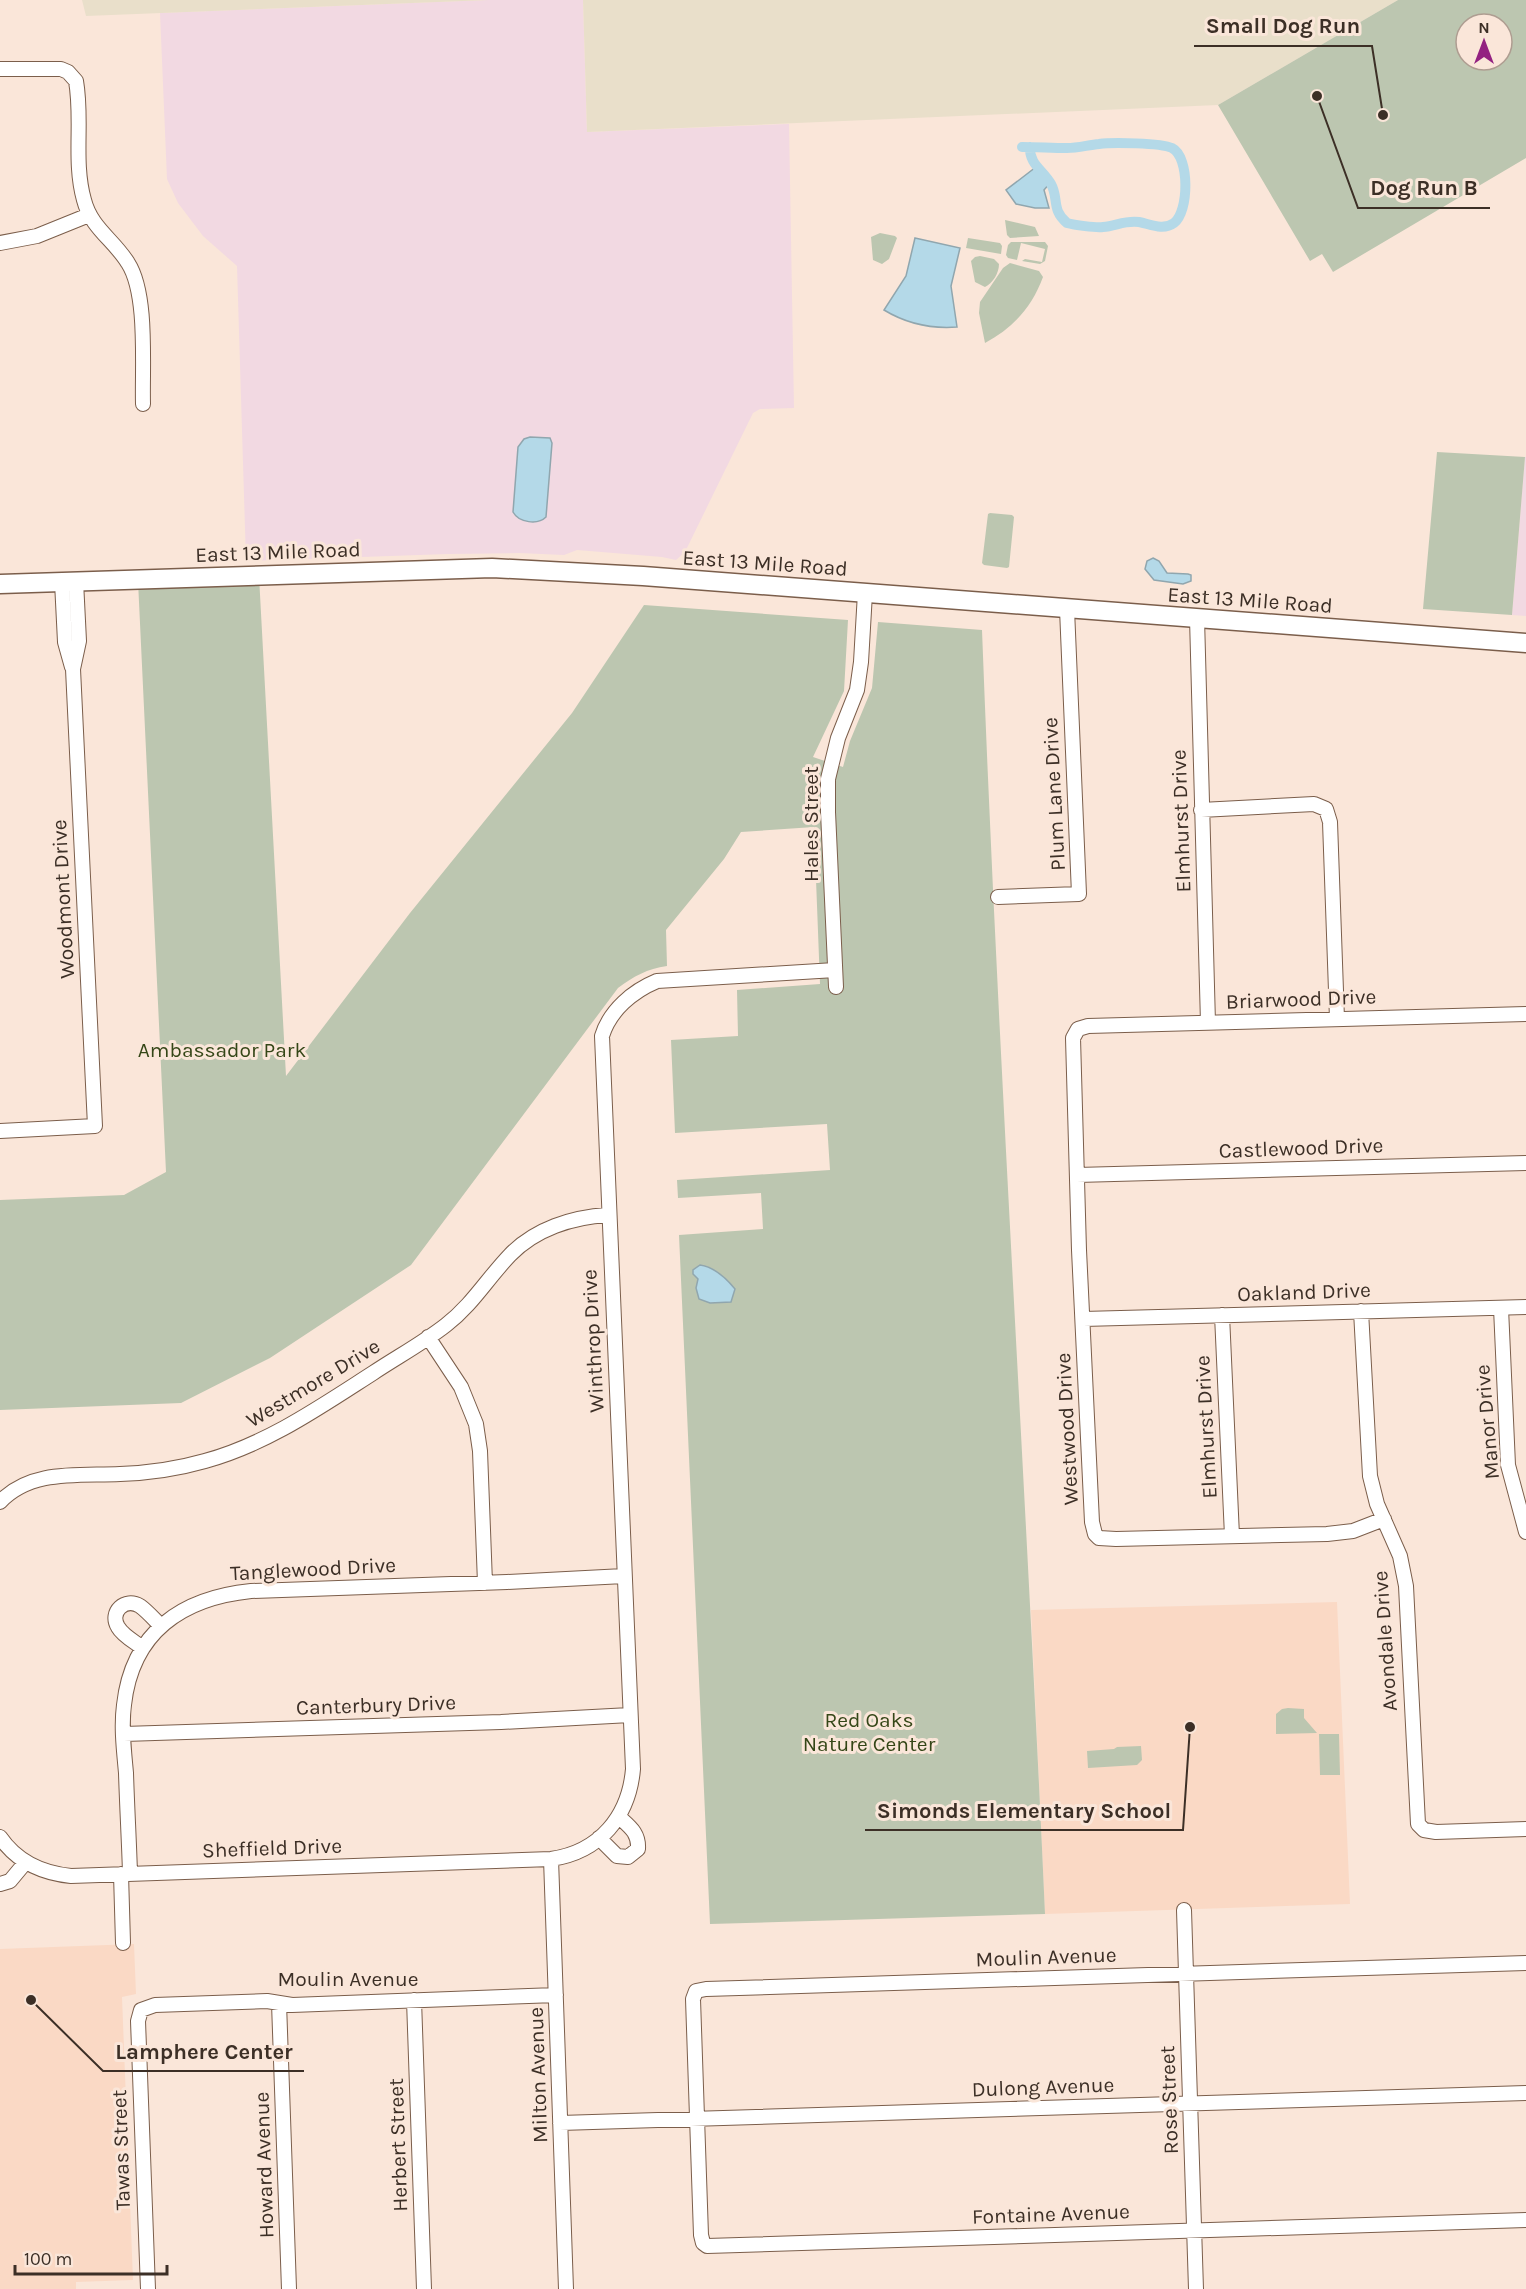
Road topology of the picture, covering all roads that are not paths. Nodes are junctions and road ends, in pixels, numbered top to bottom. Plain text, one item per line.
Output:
1 (0, 69) edge
2 (88, 215) junction
3 (0, 243) edge
4 (143, 404) dead end
5 (69, 582) junction
6 (0, 584) edge
7 (865, 593) junction
8 (1067, 609) junction
9 (1197, 618) junction
10 (1526, 643) edge
11 (1201, 810) junction
12 (998, 897) dead end
13 (835, 970) junction
14 (836, 987) dead end
15 (1526, 1014) edge
16 (1337, 1019) junction
17 (1208, 1023) junction
18 (1078, 1029) joint
19 (0, 1131) edge
20 (1526, 1163) edge
21 (1077, 1175) junction
22 (608, 1215) junction
23 (1526, 1307) edge
24 (1501, 1308) junction
25 (1361, 1311) junction
26 (1222, 1315) junction
27 (1083, 1319) junction
28 (428, 1337) junction
29 (3, 1493) edge
30 (1384, 1519) junction
31 (1526, 1532) edge
32 (1232, 1536) junction
33 (624, 1576) junction
34 (485, 1583) junction
35 (161, 1626) junction
36 (143, 1648) junction
37 (630, 1715) junction
38 (124, 1734) junction
39 (619, 1817) junction
40 (1526, 1830) edge
41 (599, 1838) junction
42 (1, 1842) edge
43 (551, 1859) junction
44 (25, 1863) junction
45 (125, 1874) junction
46 (0, 1884) edge
47 (1184, 1910) dead end
48 (123, 1943) dead end
49 (1526, 1962) edge
50 (1186, 1974) junction
51 (556, 1995) junction
52 (414, 2000) junction
53 (279, 2003) junction
54 (141, 2010) joint
55 (1526, 2093) edge
56 (1190, 2103) junction
57 (697, 2119) junction
58 (560, 2123) junction
59 (1526, 2220) edge
60 (1194, 2231) junction
61 (148, 2289) edge
62 (289, 2289) edge
63 (424, 2289) edge
64 (566, 2289) edge
65 (1196, 2289) edge

1 - 2 street
2 - 3 street
2 - 4 street
5 - 6 main road, East 13 Mile Road
5 - 7 main road, East 13 Mile Road
5 - 19 street, Woodmont Drive
7 - 8 main road, East 13 Mile Road
7 - 13 street, Hales Street
8 - 9 main road, East 13 Mile Road
8 - 12 street, Plum Lane Drive
9 - 10 main road, East 13 Mile Road
9 - 11 street, Elmhurst Drive
11 - 16 street
11 - 17 street, Elmhurst Drive
13 - 14 street, Hales Street
13 - 22 street, Winthrop Drive
15 - 16 street, Briarwood Drive
16 - 17 street, Briarwood Drive
17 - 18 street, Briarwood Drive
18 - 21 street, Westwood Drive
20 - 21 street, Castlewood Drive
21 - 27 street, Westwood Drive
22 - 28 street, Westmore Drive
22 - 33 street, Winthrop Drive
23 - 24 street, Oakland Drive
24 - 25 street, Oakland Drive
24 - 31 street, Manor Drive
25 - 26 street, Oakland Drive
25 - 30 street, Avondale Drive
26 - 27 street, Oakland Drive
26 - 32 street, Elmhurst Drive
27 - 32 street, Westwood Drive
28 - 29 street, Westmore Drive
28 - 34 street
30 - 32 street, Westwood Drive
30 - 40 street, Avondale Drive
33 - 34 street, Tanglewood Drive
33 - 37 street, Winthrop Drive
34 - 35 street, Tanglewood Drive
35 - 36 street, Tanglewood Drive
35 - 36 street
36 - 38 street, Tanglewood Drive
37 - 38 street, Canterbury Drive
37 - 39 street, Winthrop Drive
38 - 45 street, Tanglewood Drive
39 - 41 street, Winthrop Drive
39 - 41 street
41 - 43 street, Winthrop Drive
42 - 44 street, Sheffield Drive
43 - 45 street, Sheffield Drive
43 - 51 street, Milton Avenue
44 - 45 street, Sheffield Drive
44 - 46 street
45 - 48 street
47 - 50 street, Rose Street
49 - 50 street, Moulin Avenue
50 - 56 street, Rose Street
50 - 57 street, Moulin Avenue
51 - 52 street, Moulin Avenue
51 - 58 street, Milton Avenue
52 - 53 street, Moulin Avenue
52 - 63 street, Herbert Street
53 - 54 street, Moulin Avenue
53 - 62 street, Howard Avenue
54 - 61 street, Tawas Street
55 - 56 street, Dulong Avenue
56 - 57 street, Dulong Avenue
56 - 60 street, Rose Street
57 - 58 street, Dulong Avenue
57 - 60 street, Fontaine Avenue
58 - 64 street, Milton Avenue
59 - 60 street, Fontaine Avenue
60 - 65 street, Rose Street

